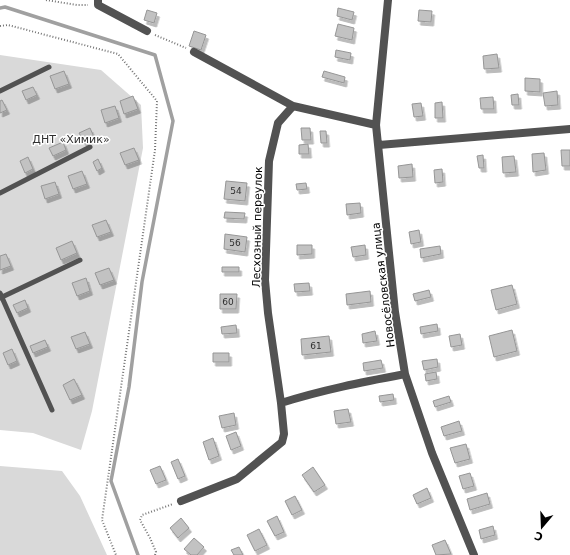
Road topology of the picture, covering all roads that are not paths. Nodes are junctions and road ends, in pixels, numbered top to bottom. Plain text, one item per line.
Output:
1 (388, 0) edge
2 (98, 2) edge
3 (147, 31) road end
4 (194, 52) road end
5 (49, 67) dead end
6 (0, 91) edge
7 (293, 106) junction
8 (376, 125) junction
9 (570, 129) edge
10 (379, 144) junction
11 (90, 147) dead end
12 (0, 193) edge
13 (80, 260) dead end
14 (1, 296) edge
15 (405, 374) junction
16 (281, 403) junction
17 (52, 410) dead end
18 (181, 501) road end
19 (474, 555) edge

1 - 8 street, Новосёловская улица
2 - 3 street
4 - 7 street
5 - 6 lane
7 - 8 street
7 - 16 street, Лесхозный переулок
8 - 10 street, Новосёловская улица
9 - 10 street
10 - 15 street, Новосёловская улица
11 - 12 lane
13 - 14 lane
14 - 17 lane
15 - 16 street
15 - 19 street, Новосёловская улица
16 - 18 street, Лесхозный переулок

